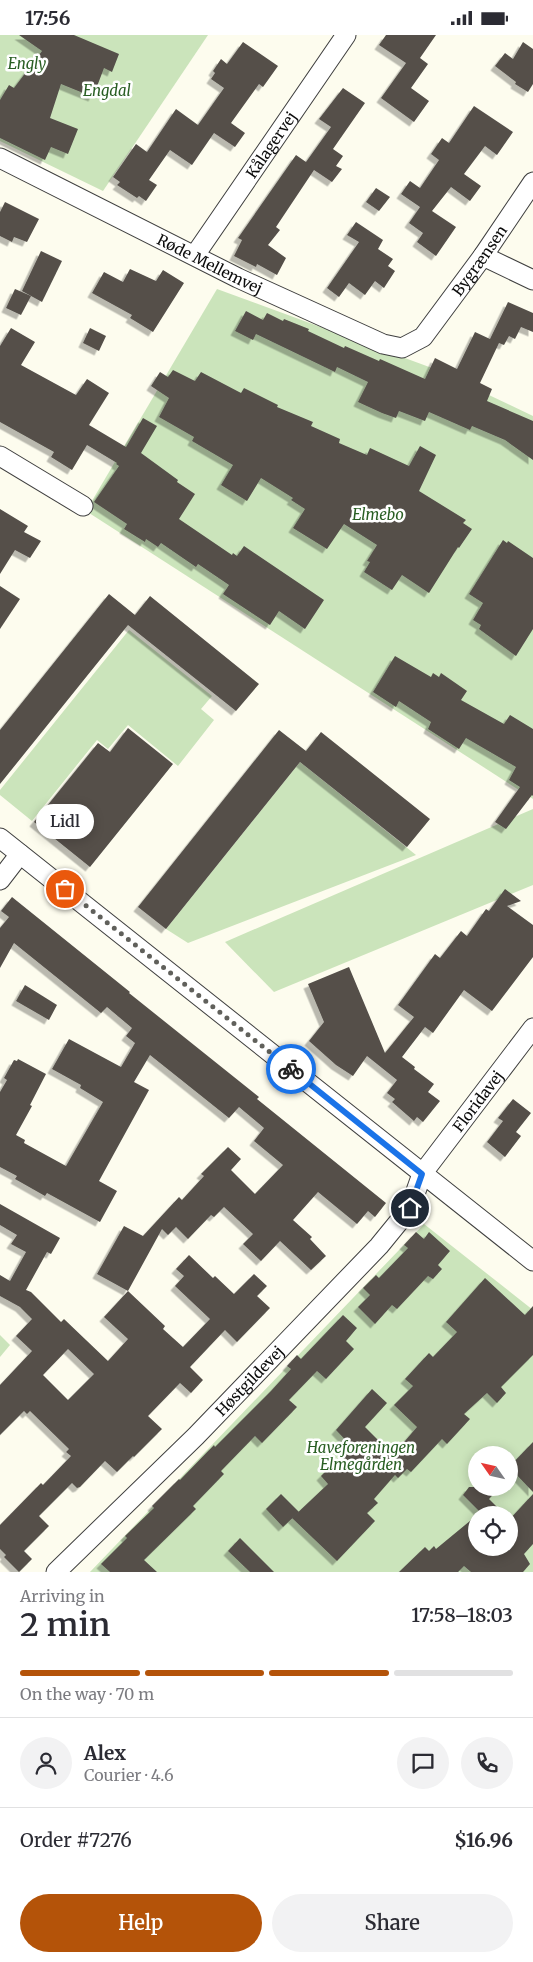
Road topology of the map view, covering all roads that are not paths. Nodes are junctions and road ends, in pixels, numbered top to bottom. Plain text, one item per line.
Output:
1 (346, 35) edge
2 (0, 158) edge
3 (533, 183) edge
4 (195, 255) junction
5 (482, 256) junction
6 (533, 280) edge
7 (423, 337) joint
8 (0, 456) edge
9 (83, 506) dead end
10 (0, 838) edge
11 (20, 854) junction
12 (0, 880) edge
13 (533, 1028) edge
14 (422, 1174) junction
15 (533, 1261) edge
16 (56, 1572) edge

1 - 4 street, Kålagervej
2 - 4 street, Røde Mellemvej
3 - 5 street, Bygrænsen
4 - 7 street, Røde Mellemvej
5 - 6 street
5 - 7 street, Bygrænsen
8 - 9 street
10 - 11 street
11 - 12 street
11 - 14 street
13 - 14 street, Floridavej
14 - 15 street
14 - 16 street, Høstgildevej

